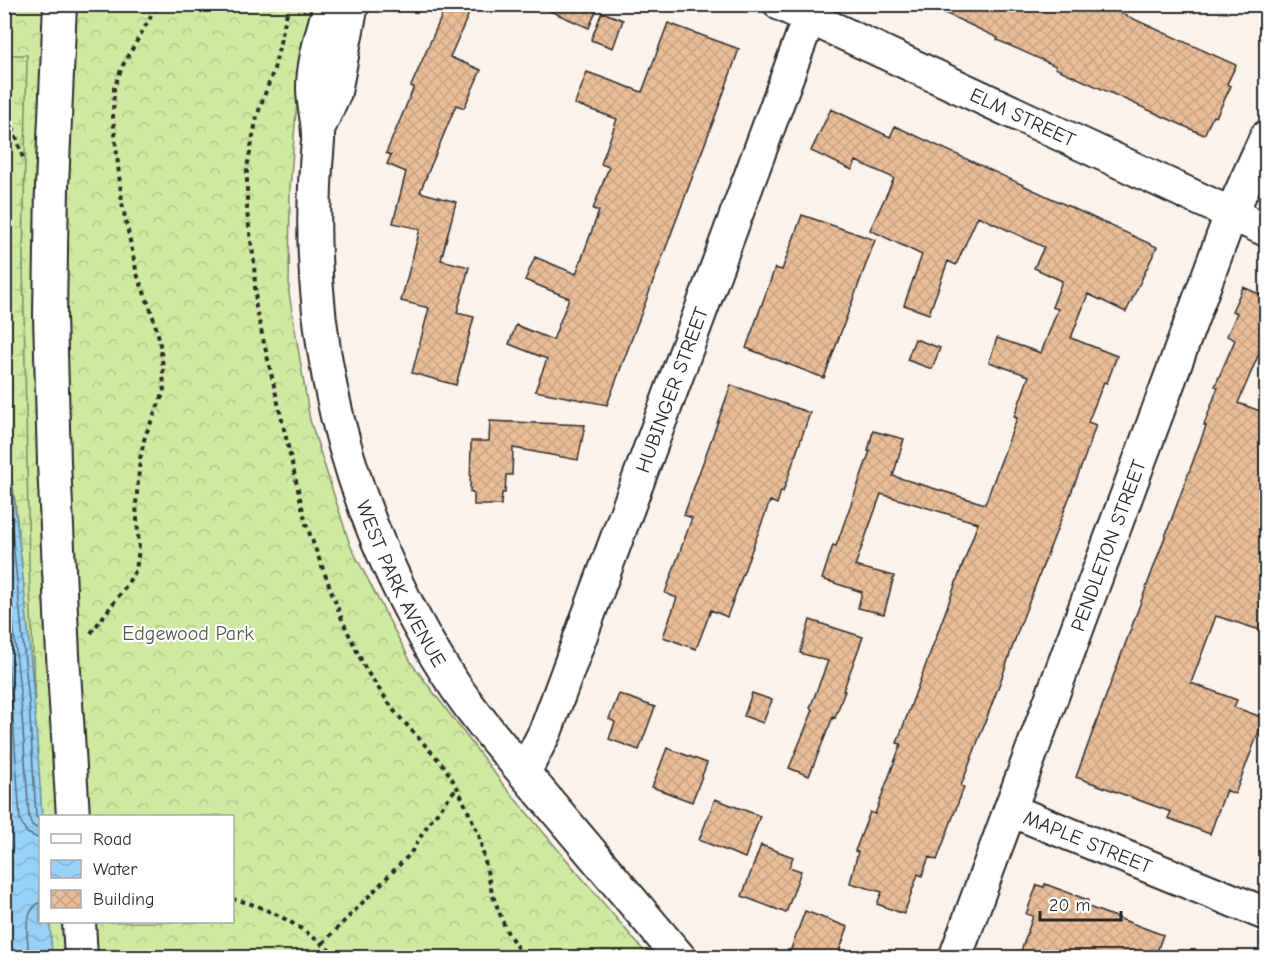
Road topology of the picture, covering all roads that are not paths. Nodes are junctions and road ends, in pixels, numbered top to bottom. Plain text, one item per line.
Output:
1 (60, 4) edge
2 (330, 4) edge
3 (352, 4) edge
4 (780, 4) edge
5 (811, 11) edge
6 (319, 128) junction
7 (1266, 136) edge
8 (1231, 214) junction
9 (1266, 230) edge
10 (524, 773) junction
11 (1010, 810) junction
12 (73, 815) edge
13 (1266, 914) edge
14 (79, 923) edge
15 (81, 957) edge
16 (680, 957) edge
17 (955, 957) edge

1 - 12 street
2 - 6 street, WEST PARK AVENUE
3 - 6 street, WEST PARK AVENUE
4 - 5 street, ELM STREET
5 - 8 street, ELM STREET
5 - 10 street, HUBINGER STREET
6 - 10 street, WEST PARK AVENUE
7 - 8 street, PENDLETON STREET
8 - 9 street, ELM STREET
8 - 11 street, PENDLETON STREET
10 - 16 street, WEST PARK AVENUE
11 - 13 street, MAPLE STREET
11 - 17 street, PENDLETON STREET
14 - 15 street

